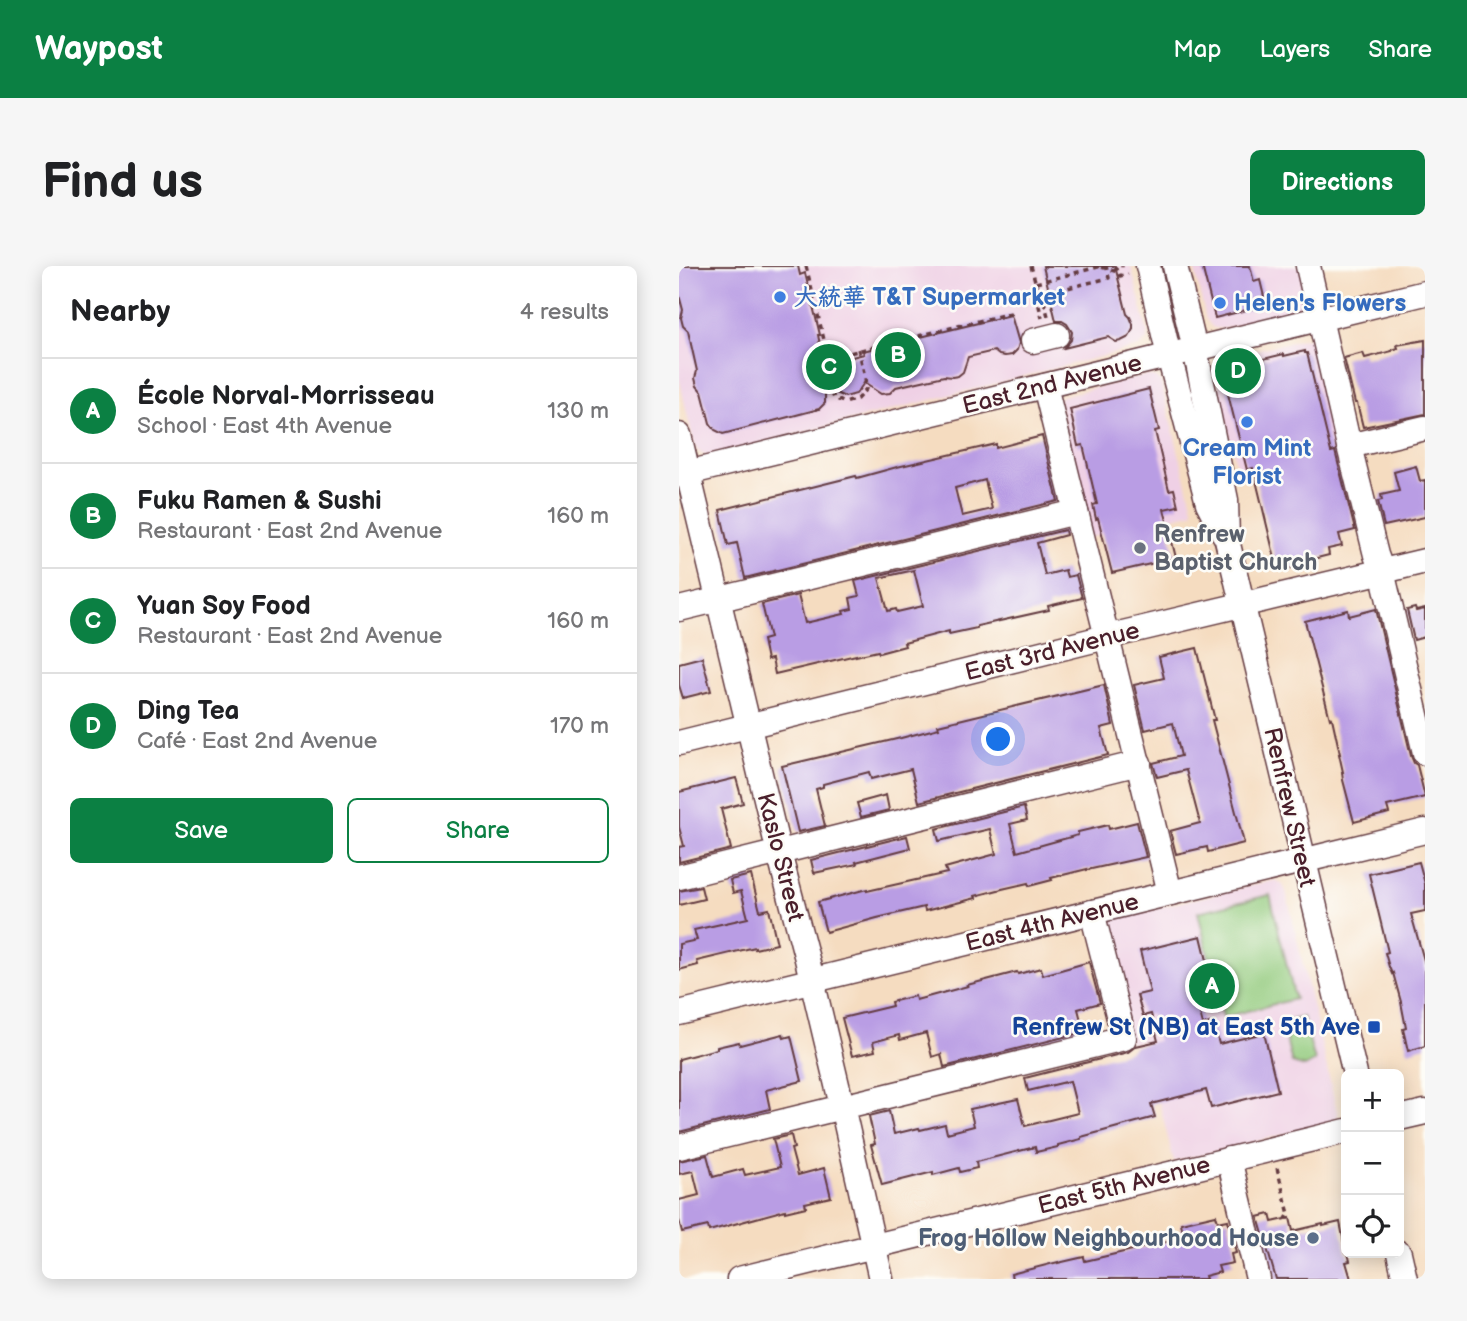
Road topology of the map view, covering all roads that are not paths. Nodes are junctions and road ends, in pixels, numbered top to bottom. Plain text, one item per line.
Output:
1 (1175, 266) edge
2 (1308, 266) edge
3 (1138, 270) edge
4 (1425, 293) edge
5 (1319, 319) junction
6 (1053, 327) road end
7 (1033, 341) dead end
8 (1195, 349) junction
9 (1169, 356) junction
10 (1045, 386) junction
11 (1425, 428) edge
12 (679, 435) edge
13 (1349, 446) junction
14 (683, 473) edge
15 (1076, 512) junction
16 (1227, 540) junction
17 (1425, 561) edge
18 (1382, 571) junction
19 (718, 600) junction
20 (1242, 605) junction
21 (679, 609) edge
22 (1107, 637) junction
23 (1418, 695) edge
24 (749, 726) junction
25 (679, 743) edge
26 (1425, 753) edge
27 (1139, 763) junction
28 (1425, 831) edge
29 (779, 853) junction
30 (1303, 861) junction
31 (679, 877) edge
32 (1170, 893) junction
33 (1092, 912) junction
34 (812, 980) junction
35 (679, 1013) edge
36 (1354, 1069) edge
37 (842, 1106) junction
38 (1425, 1112) edge
39 (1404, 1117) edge
40 (1342, 1132) edge
41 (679, 1147) edge
42 (1229, 1159) junction
43 (873, 1245) junction
44 (1400, 1258) edge
45 (739, 1279) edge
46 (881, 1279) edge
47 (1258, 1279) edge
48 (1405, 1279) edge

1 - 8 street, Renfrew Street
2 - 5 street
3 - 9 street, Renfrew Street
4 - 5 street, East 2nd Avenue
5 - 8 street, East 2nd Avenue
5 - 13 street
6 - 7 street
8 - 9 street, East 2nd Avenue
8 - 16 street, Renfrew Street
9 - 10 street, East 2nd Avenue
9 - 16 street, Renfrew Street
10 - 14 street, East 2nd Avenue
10 - 15 street
11 - 13 street
12 - 14 street, Kaslo Street
13 - 18 street
14 - 19 street, Kaslo Street
15 - 19 street
15 - 22 street
16 - 20 street, Renfrew Street
17 - 18 street, East 3rd Avenue
18 - 20 street, East 3rd Avenue
18 - 23 street
19 - 21 street
19 - 24 street, Kaslo Street
20 - 22 street, East 3rd Avenue
20 - 30 street, Renfrew Street
22 - 24 street, East 3rd Avenue
22 - 27 street
23 - 26 street
24 - 25 street, East 3rd Avenue
24 - 29 street, Kaslo Street
27 - 29 street
27 - 32 street
28 - 30 street, East 4th Avenue
29 - 31 street
29 - 34 street, Kaslo Street
30 - 32 street, East 4th Avenue
30 - 36 street, Renfrew Street
32 - 33 street, East 4th Avenue
33 - 34 street, East 4th Avenue
33 - 37 street
34 - 35 street, East 4th Avenue
34 - 37 street, Kaslo Street
37 - 41 street
37 - 43 street, Kaslo Street
38 - 39 street
40 - 42 street, East 5th Avenue
42 - 43 street, East 5th Avenue
42 - 47 street
43 - 45 street, East 5th Avenue
43 - 46 street, Kaslo Street
44 - 48 street

